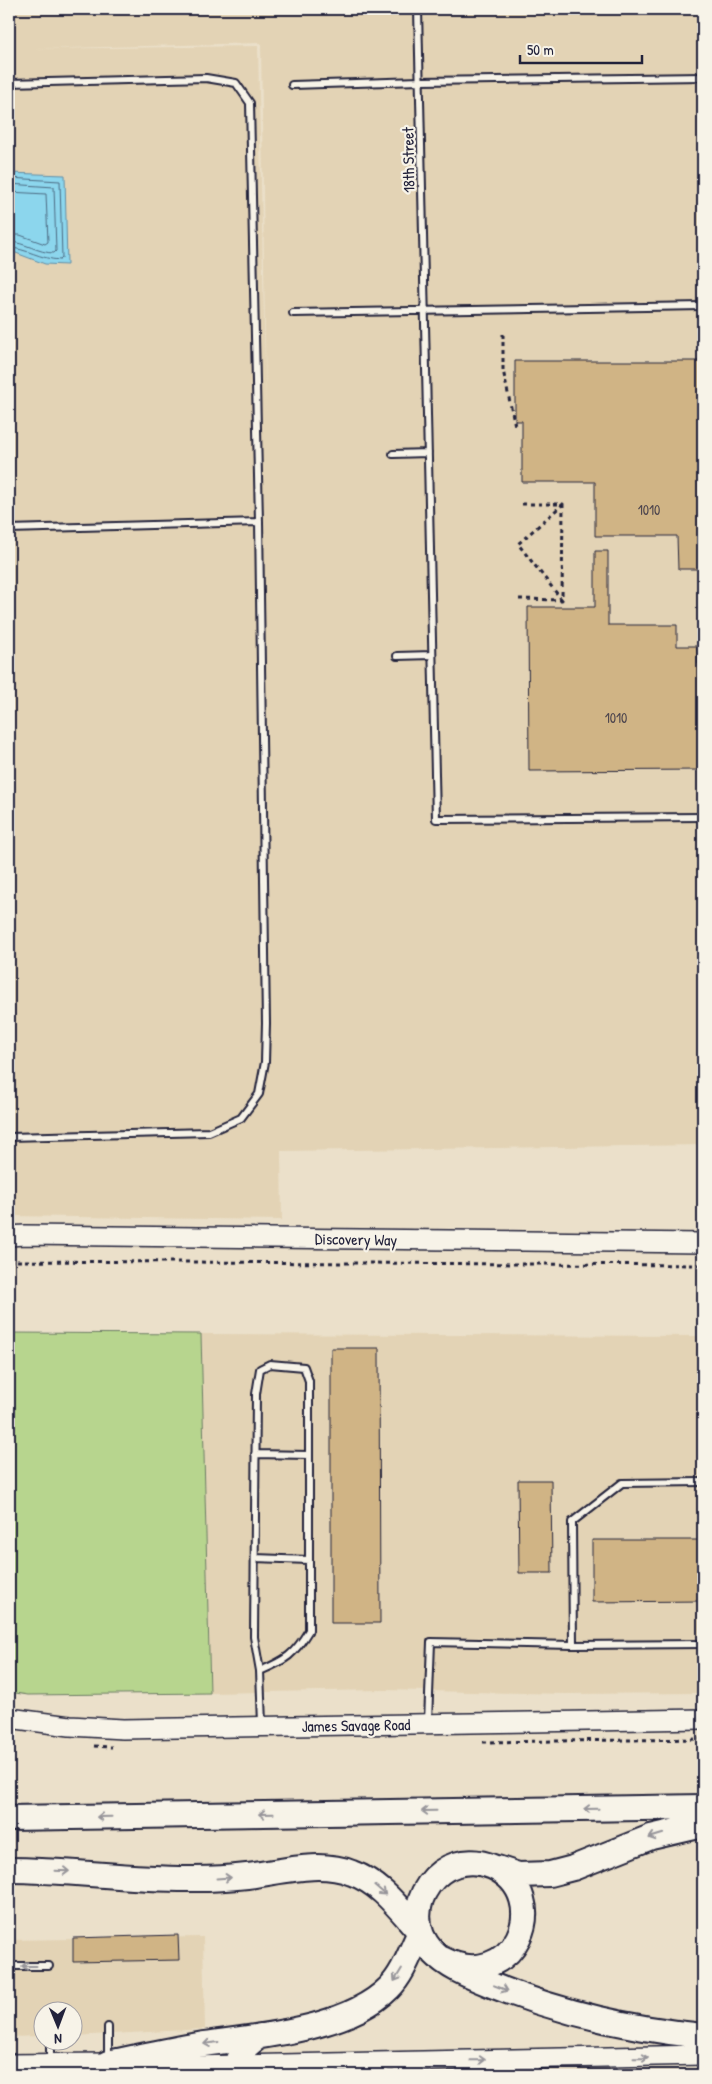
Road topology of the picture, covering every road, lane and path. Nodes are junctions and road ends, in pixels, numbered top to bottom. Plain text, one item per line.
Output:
1 (418, 9) edge
2 (703, 77) edge
3 (420, 81) junction
4 (9, 83) edge
5 (292, 85) dead end
6 (703, 306) edge
7 (426, 311) junction
8 (293, 313) dead end
9 (503, 334) dead end
10 (515, 426) dead end
11 (428, 453) junction
12 (394, 454) dead end
13 (519, 504) dead end
14 (563, 504) junction
15 (259, 522) junction
16 (9, 529) edge
17 (519, 599) dead end
18 (562, 600) junction
19 (432, 655) junction
20 (397, 656) dead end
21 (703, 816) edge
22 (9, 1137) edge
23 (9, 1236) edge
24 (703, 1243) edge
25 (9, 1261) edge
26 (703, 1265) edge
27 (255, 1454) junction
28 (309, 1455) junction
29 (703, 1482) edge
30 (255, 1558) junction
31 (309, 1560) junction
32 (703, 1644) edge
33 (573, 1646) junction
34 (260, 1671) junction
35 (9, 1718) edge
36 (703, 1719) edge
37 (428, 1724) junction
38 (263, 1728) junction
39 (703, 1807) edge
40 (9, 1818) edge
41 (703, 1825) edge
42 (491, 1867) junction
43 (11, 1870) edge
44 (420, 1932) junction
45 (442, 1959) junction
46 (9, 1966) edge
47 (49, 1966) dead end
48 (108, 2028) dead end
49 (260, 2036) junction
50 (703, 2036) edge
51 (53, 2052) edge
52 (703, 2055) edge
53 (9, 2064) edge
54 (57, 2066) junction
55 (535, 2067) edge
56 (120, 2068) edge
57 (238, 2070) edge

1 - 3 lane, 18th Street
2 - 3 lane
3 - 5 lane
3 - 7 lane, 18th Street
4 - 15 lane
6 - 7 lane
7 - 8 lane
7 - 11 lane, 18th Street
9 - 10 path
11 - 12 lane
11 - 19 lane, 18th Street
13 - 14 path
14 - 18 path
14 - 18 path
15 - 16 lane
15 - 22 lane
17 - 18 path
19 - 20 lane
19 - 21 lane, 18th Street
23 - 24 street, Discovery Way
25 - 26 path
27 - 28 lane
27 - 28 lane
27 - 30 lane
28 - 31 lane
29 - 33 lane
30 - 31 lane
30 - 34 lane
31 - 34 lane
32 - 33 lane
33 - 37 lane
34 - 38 lane
35 - 38 street, James Savage Road
36 - 37 street, James Savage Road
37 - 38 street, James Savage Road
39 -> 40 highway
41 -> 42 highway
42 - 44 highway
42 - 45 highway
43 -> 44 highway
44 - 45 highway
44 -> 49 highway
45 -> 50 highway
47 -> 46 lane
48 - 56 lane
49 -> 56 highway
49 - 57 highway
51 - 54 lane
55 -> 52 street
53 - 54 street
54 - 56 street
57 -> 55 street
56 - 57 street

